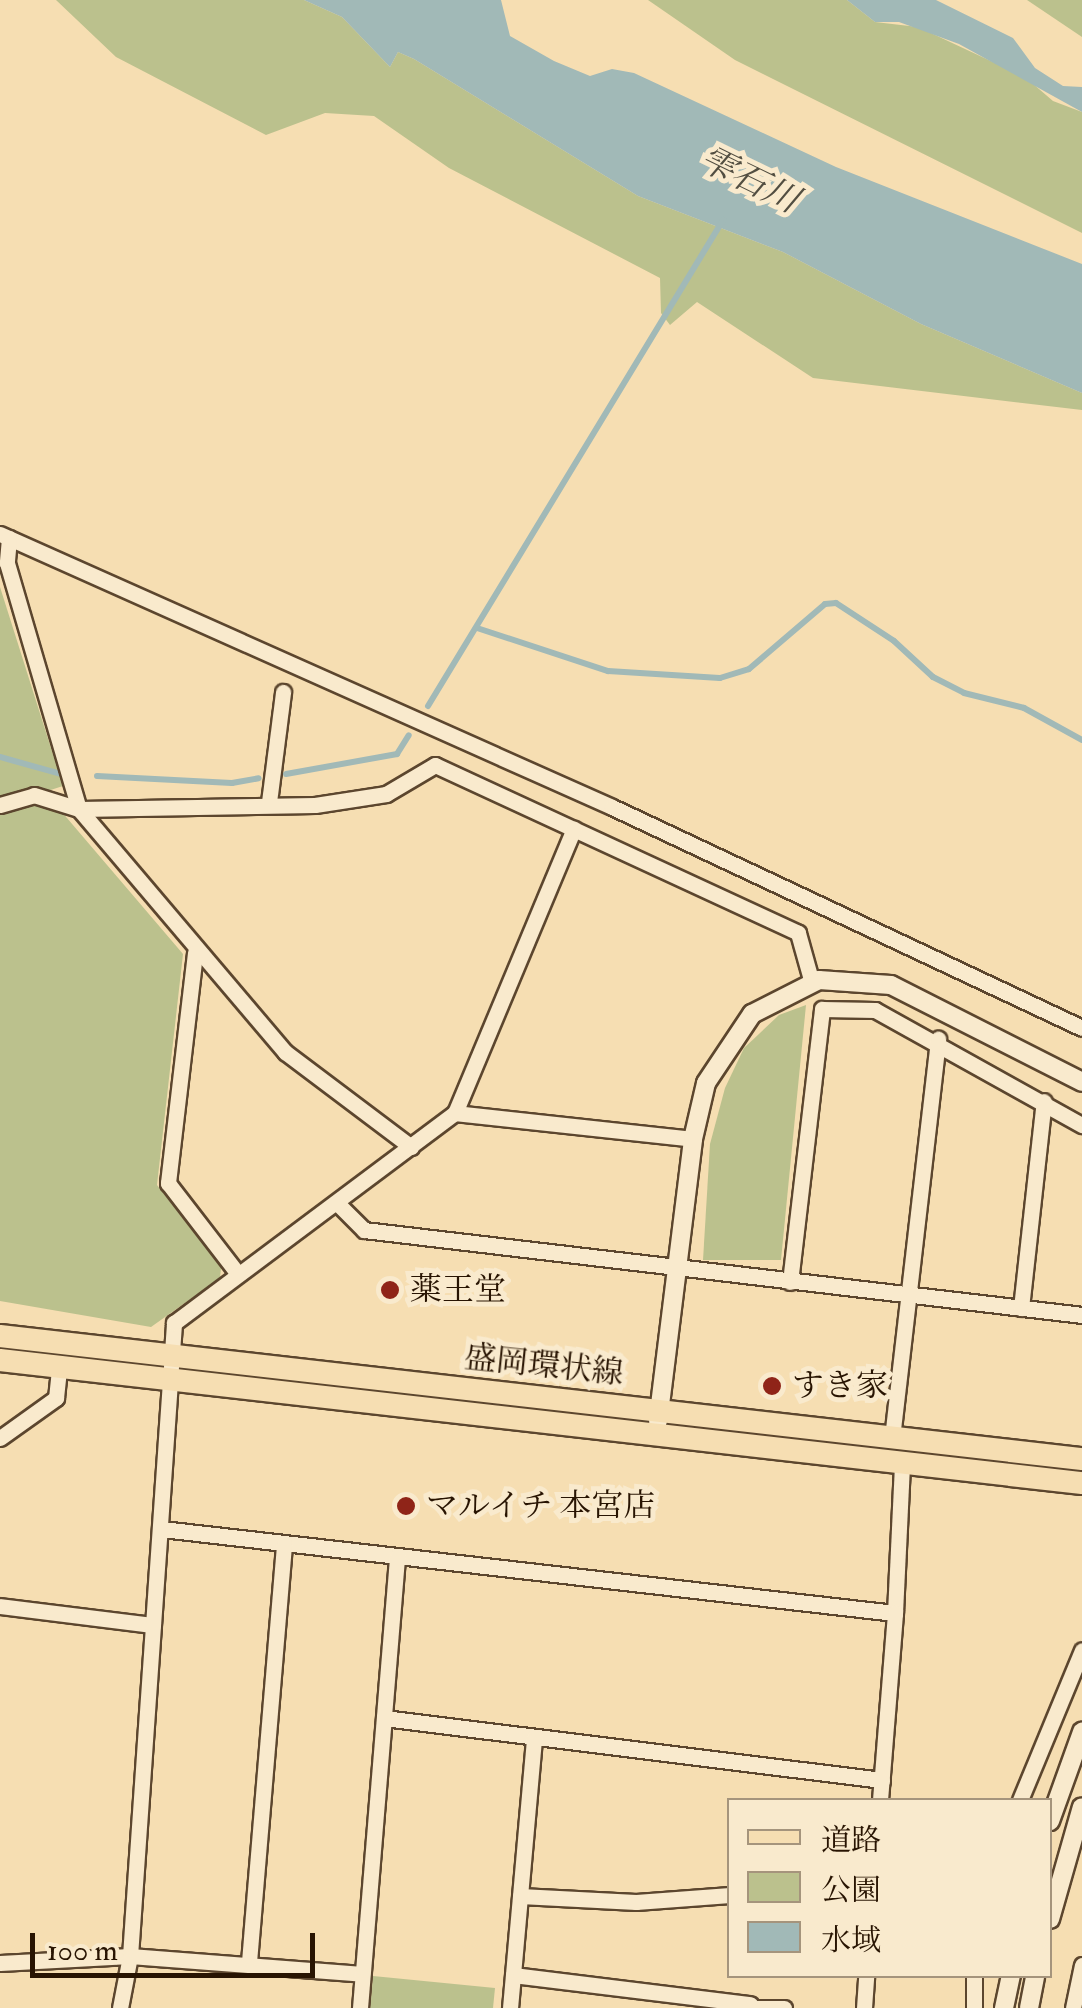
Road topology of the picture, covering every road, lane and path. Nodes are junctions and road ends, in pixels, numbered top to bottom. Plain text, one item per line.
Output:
1 (4, 536) edge
2 (283, 692) dead end
3 (269, 802) junction
4 (0, 805) edge
5 (79, 809) junction
6 (574, 829) junction
7 (196, 953) junction
8 (812, 982) junction
9 (1082, 1028) edge
10 (938, 1039) junction
11 (1082, 1082) edge
12 (1044, 1101) junction
13 (455, 1113) junction
14 (1082, 1125) edge
15 (693, 1139) junction
16 (411, 1148) junction
17 (338, 1204) junction
18 (678, 1267) junction
19 (238, 1274) junction
20 (790, 1282) junction
21 (908, 1292) junction
22 (1021, 1308) junction
23 (1082, 1315) edge
24 (0, 1336) edge
25 (0, 1360) edge
26 (59, 1367) junction
27 (168, 1369) junction
28 (658, 1412) junction
29 (658, 1436) junction
30 (0, 1438) edge
31 (892, 1438) junction
32 (1082, 1459) edge
33 (902, 1464) junction
34 (1082, 1483) edge
35 (162, 1530) junction
36 (284, 1544) junction
37 (397, 1557) junction
38 (0, 1606) edge
39 (895, 1613) junction
40 (153, 1624) junction
41 (1082, 1650) edge
42 (384, 1718) junction
43 (1082, 1732) edge
44 (534, 1737) junction
45 (882, 1780) junction
46 (880, 1798) edge
47 (1021, 1798) edge
48 (1082, 1807) edge
49 (1052, 1816) edge
50 (727, 1895) edge
51 (520, 1896) junction
52 (1052, 1912) edge
53 (130, 1956) junction
54 (250, 1962) junction
55 (0, 1963) edge
56 (1082, 1965) edge
57 (362, 1974) junction
58 (513, 1975) junction
59 (866, 1978) edge
60 (974, 1978) edge
61 (1010, 1978) edge
62 (1035, 1978) edge
63 (650, 2000) edge
64 (749, 2006) edge
65 (120, 2008) edge
66 (360, 2008) edge
67 (510, 2008) edge
68 (784, 2008) edge
69 (864, 2008) edge
70 (974, 2008) edge
71 (1004, 2008) edge
72 (1029, 2008) edge
73 (1073, 2008) edge

1 - 5 street
1 - 9 street
2 - 3 street
3 - 5 street
3 - 6 street
4 - 5 street
5 - 7 street
6 - 8 street
6 - 13 street
7 - 16 street
7 - 19 street
8 - 11 street
8 - 15 street
10 - 12 street
10 - 20 street
10 - 21 street
12 - 14 street
12 - 22 street
13 - 15 street
13 - 16 street
15 - 18 street
16 - 17 street
17 - 18 street
17 - 19 street
18 - 20 street
18 - 28 street
19 - 27 street
20 - 21 street
21 - 22 street
21 - 31 street
22 - 23 street
24 - 27 main road, 盛岡環状線
25 - 26 main road, 盛岡環状線
26 - 27 main road, 盛岡環状線
26 - 30 street
27 - 28 main road, 盛岡環状線
27 - 29 main road, 盛岡環状線
27 - 35 street
28 - 29 street
28 - 31 main road, 盛岡環状線
29 - 33 main road, 盛岡環状線
31 - 32 main road, 盛岡環状線
33 - 34 main road, 盛岡環状線
33 - 39 street
35 - 36 street
35 - 40 street
36 - 37 street
36 - 54 street
37 - 39 street
37 - 42 street
38 - 40 street
39 - 45 street
40 - 53 street
41 - 47 street
42 - 44 street
42 - 57 street
43 - 49 street
44 - 45 street
44 - 51 street
45 - 46 street
48 - 52 street
50 - 51 street
51 - 58 street
53 - 54 street
53 - 55 street
53 - 65 street
54 - 57 street
56 - 73 street
57 - 66 street
58 - 63 street
58 - 67 street
59 - 69 street
60 - 70 street
61 - 71 street
62 - 72 street
63 - 64 street
64 - 68 street

